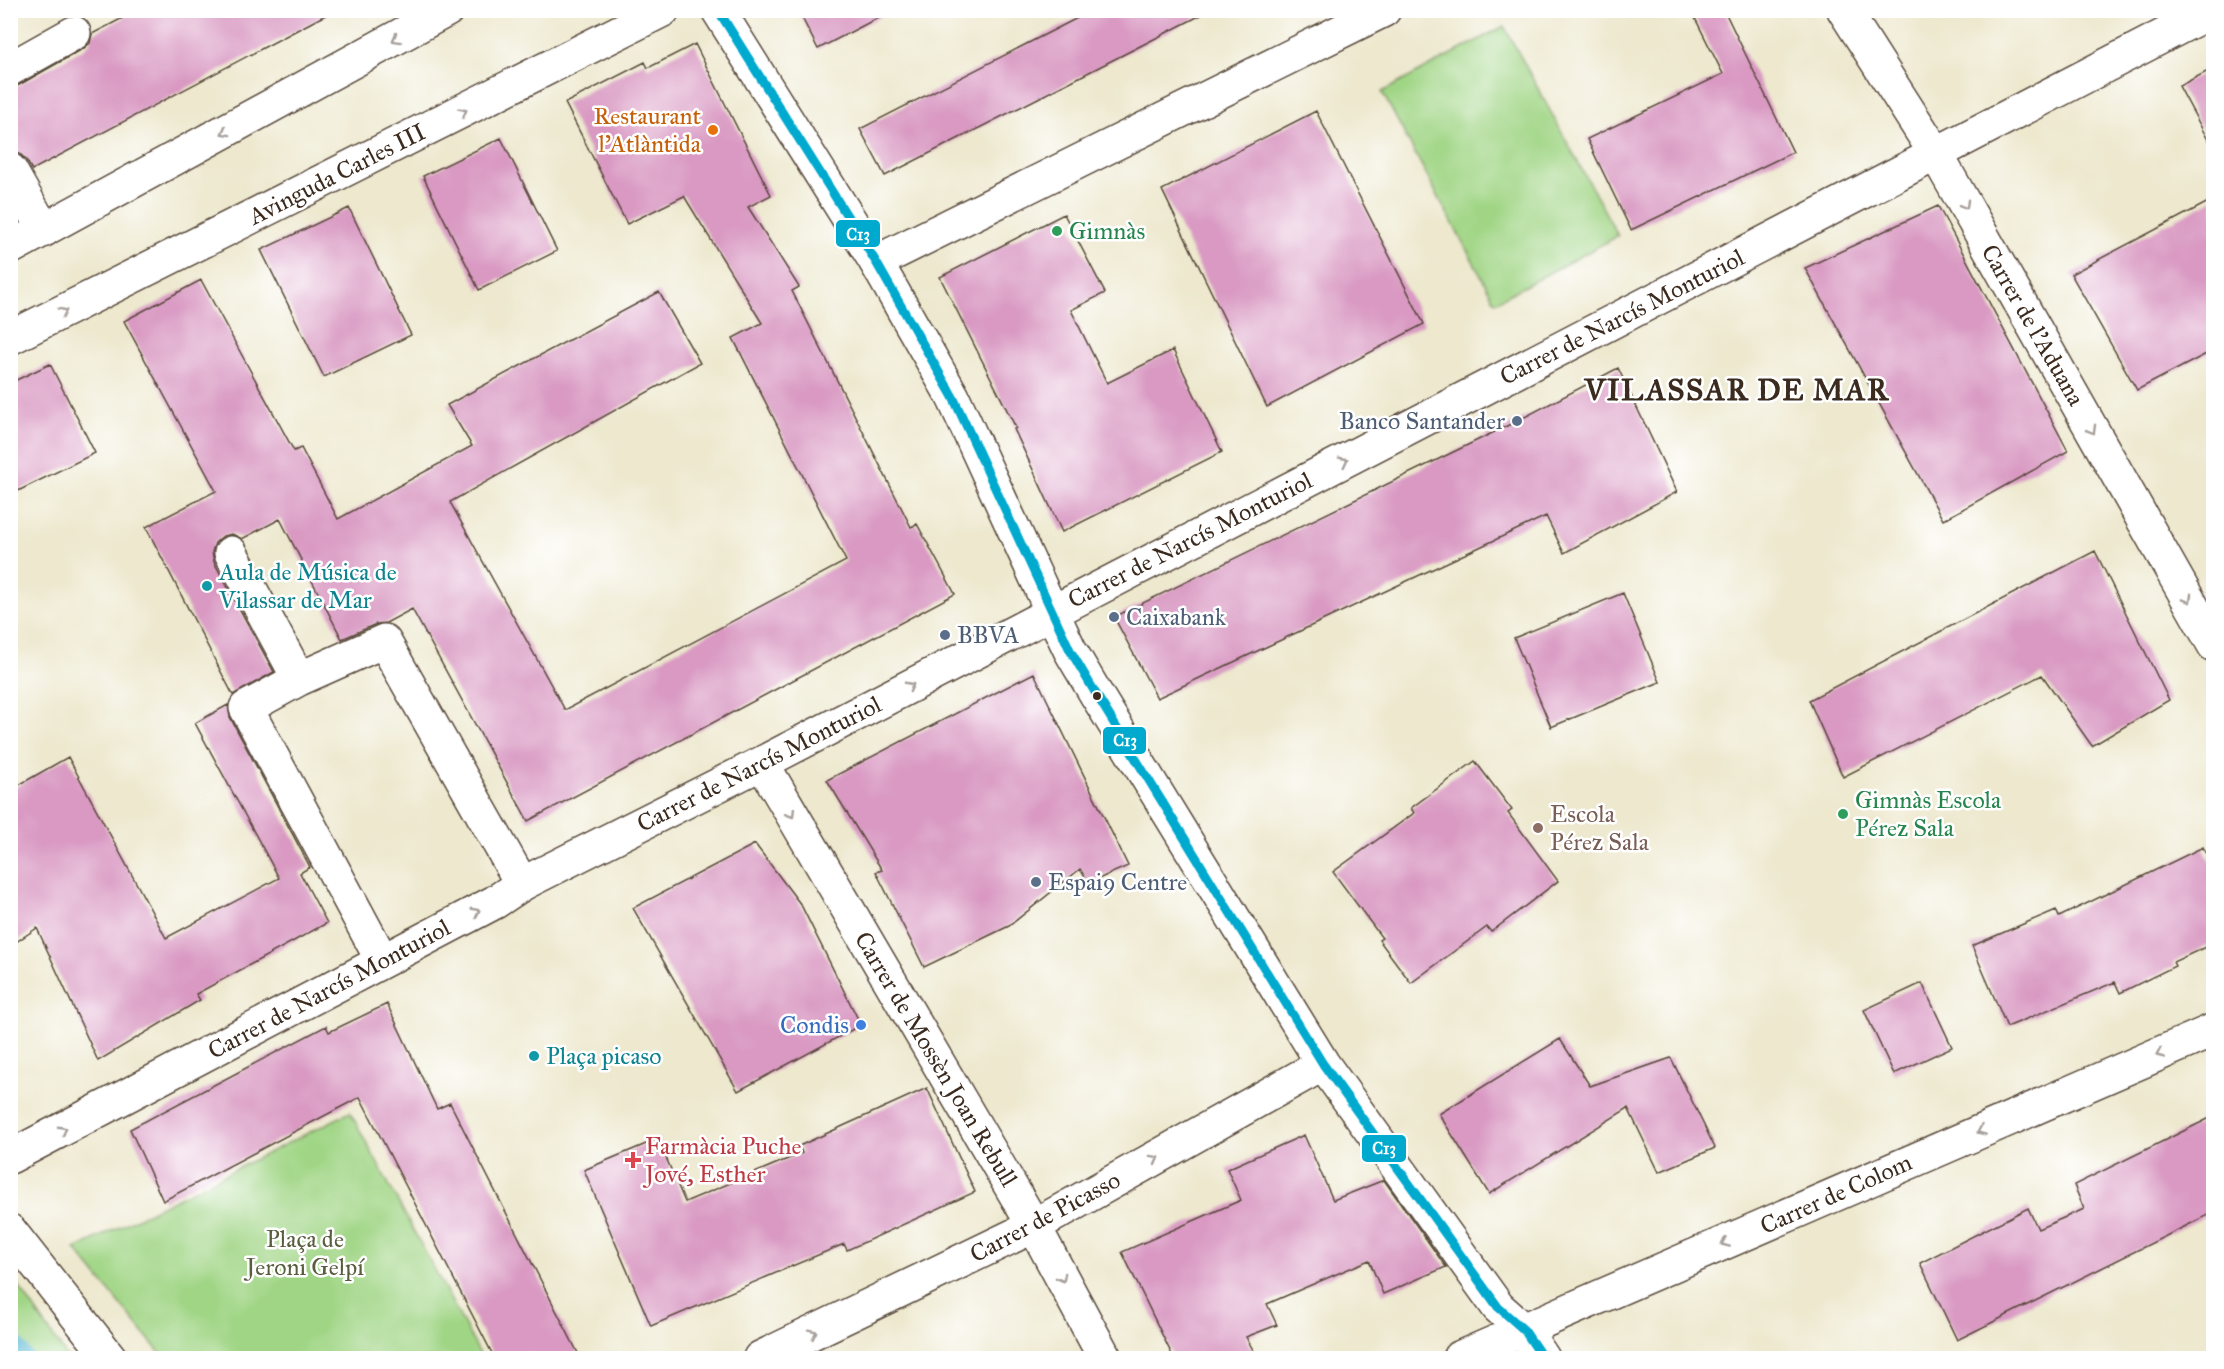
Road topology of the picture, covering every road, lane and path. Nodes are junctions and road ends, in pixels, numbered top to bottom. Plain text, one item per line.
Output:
1 (447, 10) edge
2 (663, 10) edge
3 (718, 10) edge
4 (1384, 10) edge
5 (1844, 10) edge
6 (2213, 10) edge
7 (74, 33) dead end
8 (10, 69) edge
9 (1936, 154) junction
10 (10, 170) edge
11 (44, 230) junction
12 (10, 248) edge
13 (876, 262) junction
14 (10, 338) edge
15 (231, 553) dead end
16 (1052, 612) junction
17 (2214, 645) edge
18 (299, 679) junction
19 (762, 763) junction
20 (522, 884) junction
21 (382, 960) junction
22 (2214, 1030) edge
23 (1323, 1064) junction
24 (10, 1157) edge
25 (1034, 1226) junction
26 (10, 1231) edge
27 (1524, 1330) junction
28 (110, 1359) edge
29 (760, 1359) edge
30 (1105, 1359) edge
31 (1459, 1359) edge
32 (1543, 1359) edge

1 -> 11 street
14 -> 2 street, Avinguda Carles III
3 - 13 street
4 - 13 street
5 - 9 street, Carrer de l'Aduana
6 - 9 street, Carrer de Narcís Monturiol
7 - 8 street
16 -> 9 street, Carrer de Narcís Monturiol
9 -> 17 street, Carrer de l'Aduana
10 - 11 street
11 - 12 street
13 - 16 street
15 - 18 street
19 -> 16 street, Carrer de Narcís Monturiol
16 - 23 street
18 - 20 street
18 - 21 street
19 - 20 street, Carrer de Narcís Monturiol
19 -> 25 street, Carrer de Mossèn Joan Rebull
21 -> 20 street, Carrer de Narcís Monturiol
24 -> 21 street, Carrer de Narcís Monturiol
22 -> 27 street, Carrer de Colom
25 -> 23 street, Carrer de Picasso
23 - 27 street
29 -> 25 street, Carrer de Picasso
25 -> 30 street, Carrer de Mossèn Joan Rebull
26 - 28 street
27 - 31 street, Carrer de Colom
27 - 32 street

